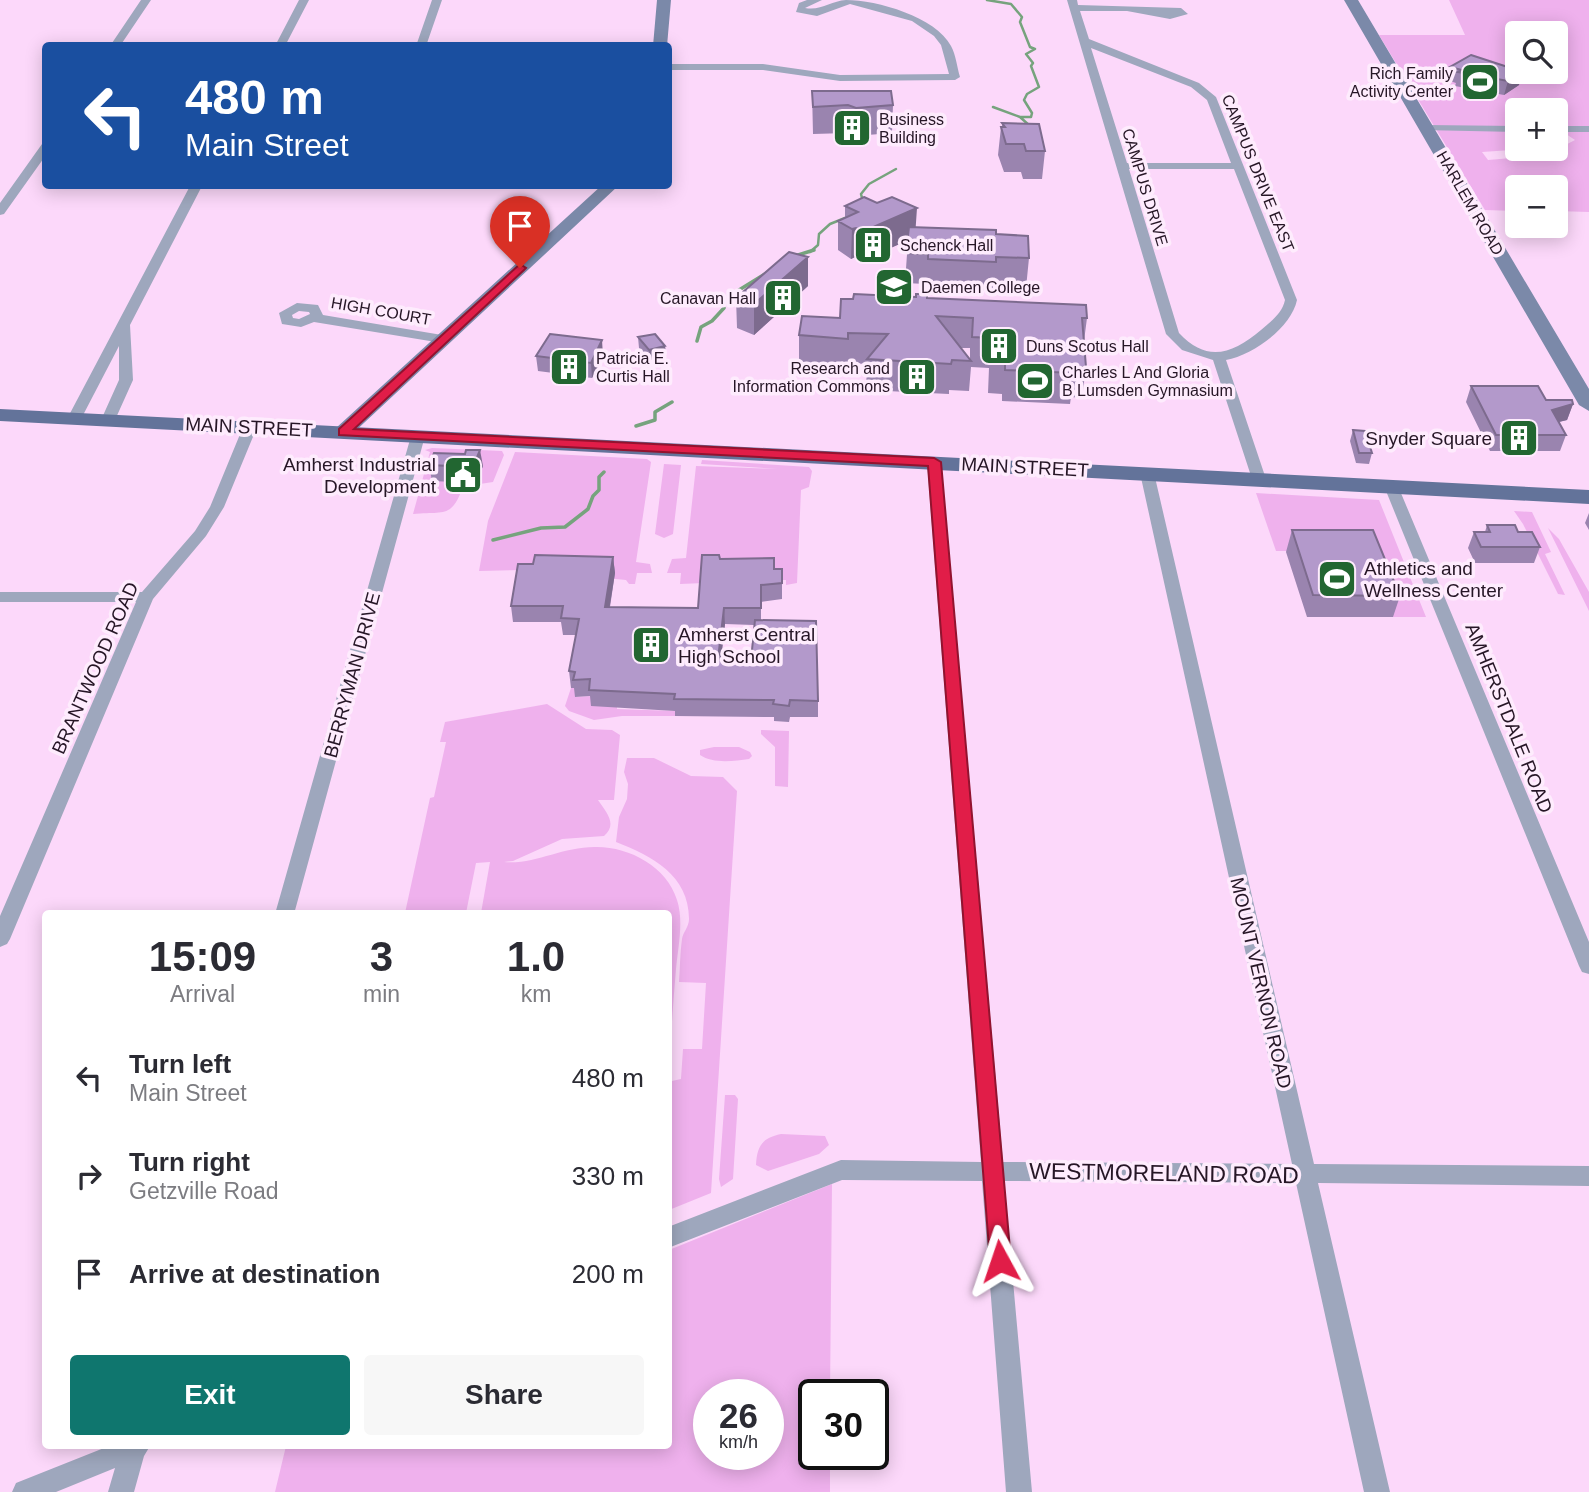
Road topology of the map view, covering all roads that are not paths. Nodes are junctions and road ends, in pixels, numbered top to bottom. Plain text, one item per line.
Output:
1 (146, 0) edge
2 (304, 0) edge
3 (437, 0) edge
4 (664, 0) edge
5 (817, 0) edge
6 (848, 0) edge
7 (1351, 0) edge
8 (1073, 4) edge
9 (1127, 8) dead end
10 (1084, 41) junction
11 (118, 42) edge
12 (282, 42) edge
13 (422, 42) edge
14 (660, 42) edge
15 (672, 67) edge
16 (1426, 128) junction
17 (1505, 129) edge
18 (1568, 129) edge
19 (1589, 129) edge
20 (42, 152) edge
21 (1122, 166) junction
22 (1240, 166) junction
23 (194, 189) edge
24 (607, 189) edge
25 (0, 211) edge
26 (315, 318) dead end
27 (125, 320) junction
28 (442, 339) junction
29 (1218, 356) junction
30 (1589, 405) edge
31 (0, 415) edge
32 (74, 418) junction
33 (108, 420) junction
34 (250, 427) junction
35 (343, 432) junction
36 (418, 436) junction
37 (934, 462) junction
38 (1147, 473) junction
39 (1259, 479) junction
40 (1391, 486) junction
41 (1589, 497) edge
42 (0, 597) edge
43 (146, 597) junction
44 (285, 910) edge
45 (0, 939) edge
46 (1589, 966) edge
47 (993, 1171) junction
48 (1306, 1175) junction
49 (1589, 1176) edge
50 (672, 1236) edge
51 (128, 1449) edge
52 (134, 1449) edge
53 (25, 1492) edge
54 (121, 1492) edge
55 (1019, 1492) edge
56 (1377, 1492) edge

1 - 11 street
2 - 12 street
3 - 13 street
4 - 14 main road
5 - 6 street
6 - 15 street
7 - 16 main road, HARLEM ROAD
8 - 9 street
8 - 10 street, CAMPUS DRIVE
10 - 21 street, CAMPUS DRIVE
10 - 22 street, CAMPUS DRIVE EAST
16 - 17 street
16 - 30 main road, HARLEM ROAD
18 - 19 street
20 - 25 street
21 - 22 street
21 - 29 street, CAMPUS DRIVE
22 - 29 street, CAMPUS DRIVE EAST
23 - 27 street
24 - 28 main road
26 - 28 street, HIGH COURT
27 - 32 street
27 - 33 street
28 - 35 main road
29 - 39 street
31 - 32 main road, MAIN STREET
32 - 33 main road, MAIN STREET
33 - 34 main road, MAIN STREET
34 - 35 main road, MAIN STREET
34 - 43 street, BRANTWOOD ROAD
35 - 36 main road, MAIN STREET
36 - 37 main road, MAIN STREET
36 - 44 street, BERRYMAN DRIVE
37 - 38 main road, MAIN STREET
37 - 47 street
38 - 39 main road, MAIN STREET
38 - 48 street, MOUNT VERNON ROAD
39 - 40 main road, MAIN STREET
40 - 41 main road, MAIN STREET
40 - 46 street, AMHERSTDALE ROAD
42 - 43 street
43 - 45 street, BRANTWOOD ROAD
47 - 48 street, WESTMORELAND ROAD
47 - 50 street, WESTMORELAND ROAD
47 - 55 street
48 - 49 street, WESTMORELAND ROAD
48 - 56 street, MOUNT VERNON ROAD
51 - 53 street
52 - 54 street

